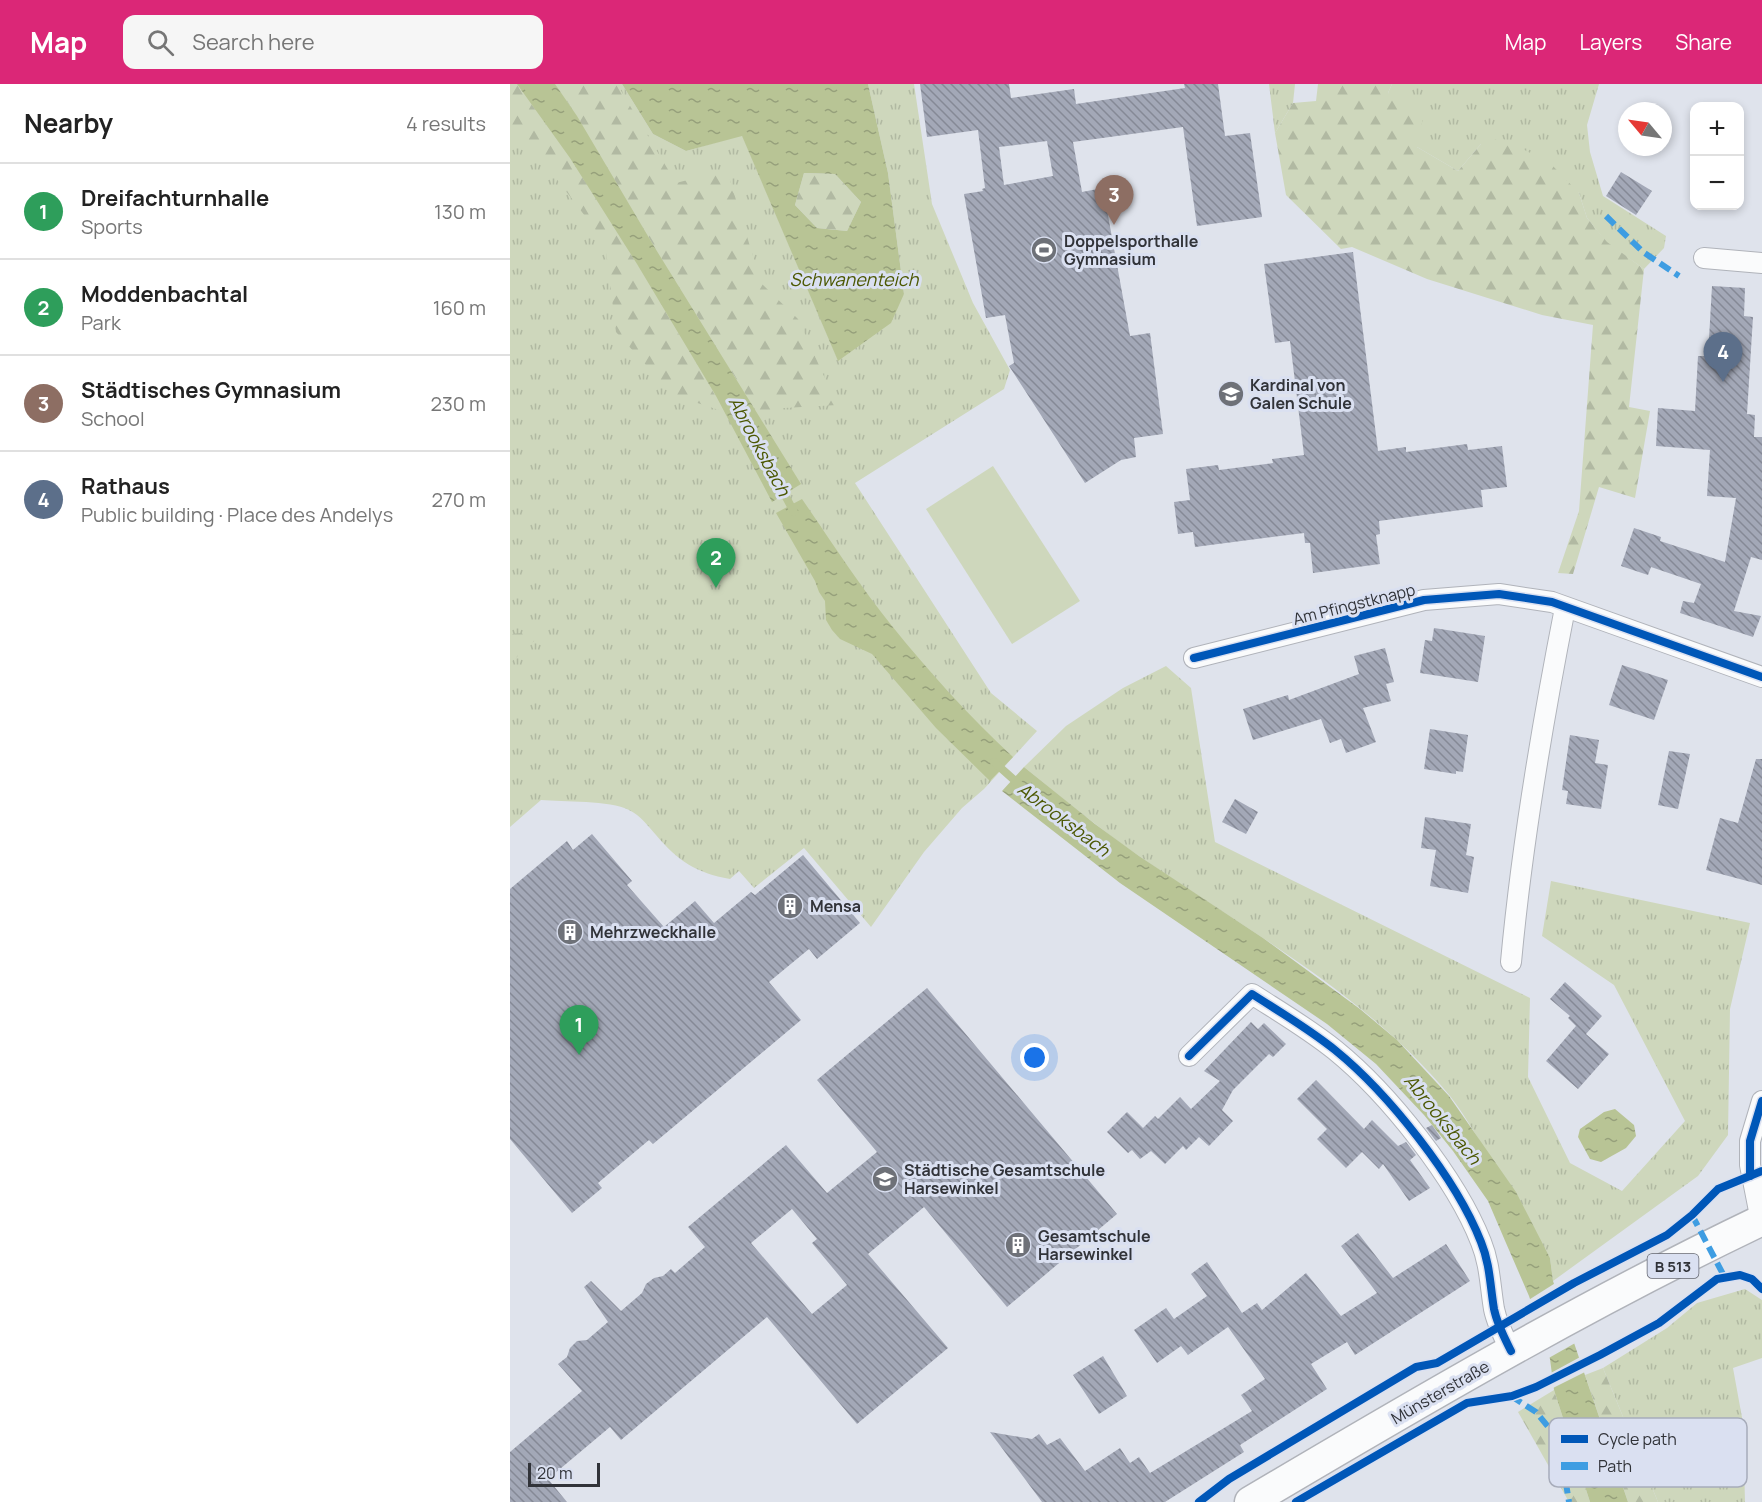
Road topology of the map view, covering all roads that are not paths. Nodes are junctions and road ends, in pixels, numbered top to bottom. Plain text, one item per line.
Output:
1 (1704, 258) dead end
2 (1762, 263) edge
3 (1566, 608) junction
4 (1194, 658) dead end
5 (1762, 677) edge
6 (1511, 962) dead end
7 (1189, 1056) dead end
8 (1762, 1101) edge
9 (1761, 1221) edge
10 (1518, 1347) junction
11 (1250, 1502) edge

1 - 2 street
3 - 4 street, Am Pfingstknapp
3 - 5 street, Am Pfingstknapp
3 - 6 street
7 - 10 street
8 - 9 street, Münsterstraße
9 - 10 main road, Münsterstraße / B 513
10 - 11 main road, Münsterstraße / B 513

